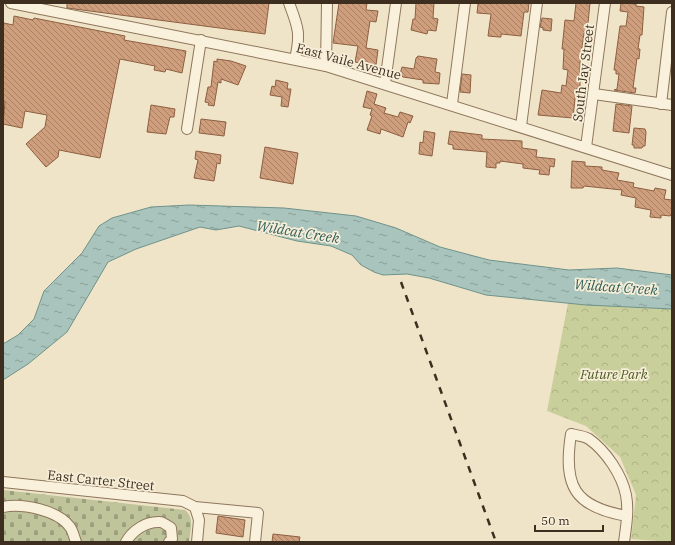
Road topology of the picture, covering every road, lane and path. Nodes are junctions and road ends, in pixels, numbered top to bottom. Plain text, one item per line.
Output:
1 (11, 3) edge
2 (289, 3) edge
3 (328, 3) edge
4 (396, 3) edge
5 (464, 3) edge
6 (537, 3) edge
7 (605, 3) edge
8 (672, 12) edge
9 (201, 40) junction
10 (295, 59) junction
11 (326, 66) junction
12 (385, 83) junction
13 (594, 94) junction
14 (452, 104) junction
15 (661, 104) junction
16 (672, 105) edge
17 (521, 126) junction
18 (187, 130) dead end
19 (586, 147) junction
20 (672, 175) edge
21 (3, 482) edge
22 (3, 506) edge
23 (195, 507) junction
24 (627, 516) junction
25 (76, 542) edge
26 (126, 542) edge
27 (169, 542) edge
28 (197, 542) edge
29 (255, 542) edge
30 (624, 542) edge

1 - 9 street, East Vaile Avenue
2 - 10 street
3 - 11 street
4 - 12 street
5 - 14 street
6 - 17 street
7 - 13 street, South Jay Street
8 - 15 street
9 - 10 street, East Vaile Avenue
9 - 18 street
10 - 11 street, East Vaile Avenue
11 - 12 street, East Vaile Avenue
12 - 14 street, East Vaile Avenue
13 - 15 street
13 - 19 street, South Jay Street
14 - 17 street, East Vaile Avenue
15 - 16 street
17 - 19 street, East Vaile Avenue
19 - 20 street, East Vaile Avenue
21 - 23 street, East Carter Street
22 - 25 street
23 - 28 street
23 - 29 street, East Carter Street
24 - 24 street
24 - 30 street
26 - 27 street

